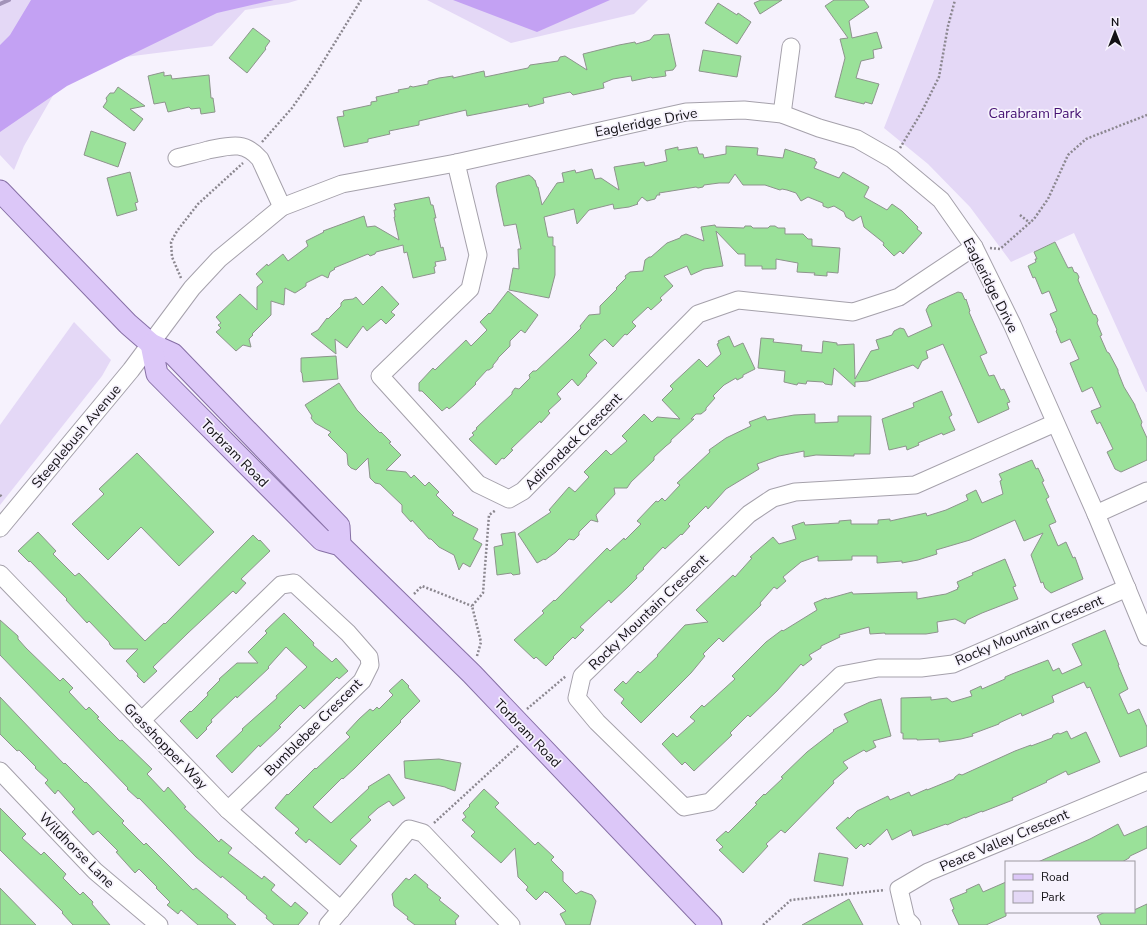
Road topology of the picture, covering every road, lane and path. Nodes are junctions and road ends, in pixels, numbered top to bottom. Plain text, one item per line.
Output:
1 (954, 0) edge
2 (791, 47) dead end
3 (782, 114) junction
4 (1147, 115) edge
5 (177, 158) dead end
6 (892, 159) junction
7 (456, 163) junction
8 (0, 191) edge
9 (282, 207) junction
10 (1020, 215) dead end
11 (1030, 223) junction
12 (974, 247) junction
13 (151, 344) junction
14 (1055, 423) junction
15 (1147, 492) edge
16 (509, 499) junction
17 (1096, 514) junction
18 (0, 528) edge
19 (0, 574) edge
20 (1127, 588) junction
21 (402, 605) junction
22 (472, 606) junction
23 (1147, 637) edge
24 (472, 674) junction
25 (582, 676) junction
26 (515, 719) junction
27 (141, 721) junction
28 (530, 735) junction
29 (0, 771) edge
30 (1147, 780) edge
31 (228, 810) junction
32 (423, 833) junction
33 (899, 889) junction
34 (341, 910) junction
35 (158, 925) edge
36 (328, 925) edge
37 (511, 925) edge
38 (711, 925) edge
39 (763, 925) edge
40 (912, 925) edge

1 - 6 path
2 - 3 street
3 - 6 street, Eagleridge Drive
3 - 7 street, Eagleridge Drive
4 - 11 path
5 - 9 street
6 - 12 street, Eagleridge Drive
7 - 9 street, Eagleridge Drive
7 - 16 street
8 - 13 main road
9 - 13 street, Eagleridge Drive
10 - 11 path
11 - 12 path
12 - 14 street, Eagleridge Drive
12 - 16 street, Adirondack Crescent
13 - 18 street, Steeplebush Avenue
13 - 21 main road, Torbram Road
14 - 17 street, Eagleridge Drive
14 - 25 street, Rocky Mountain Crescent
15 - 17 street
16 - 22 path
17 - 20 street, Eagleridge Drive
19 - 27 street, Grasshopper Way
20 - 23 street, Eagleridge Drive
20 - 25 street, Rocky Mountain Crescent
21 - 22 path
21 - 24 main road, Torbram Road
22 - 24 path
24 - 26 main road, Torbram Road
25 - 26 path
26 - 28 main road, Torbram Road
27 - 31 street, Grasshopper Way
27 - 31 street, Bumblebee Crescent
28 - 32 path
28 - 38 main road, Torbram Road
29 - 35 street, Wildhorse Lane
30 - 33 street, Peace Valley Crescent
31 - 34 street, Grasshopper Way
32 - 34 street
32 - 37 street
33 - 39 path
33 - 40 street
34 - 36 street

